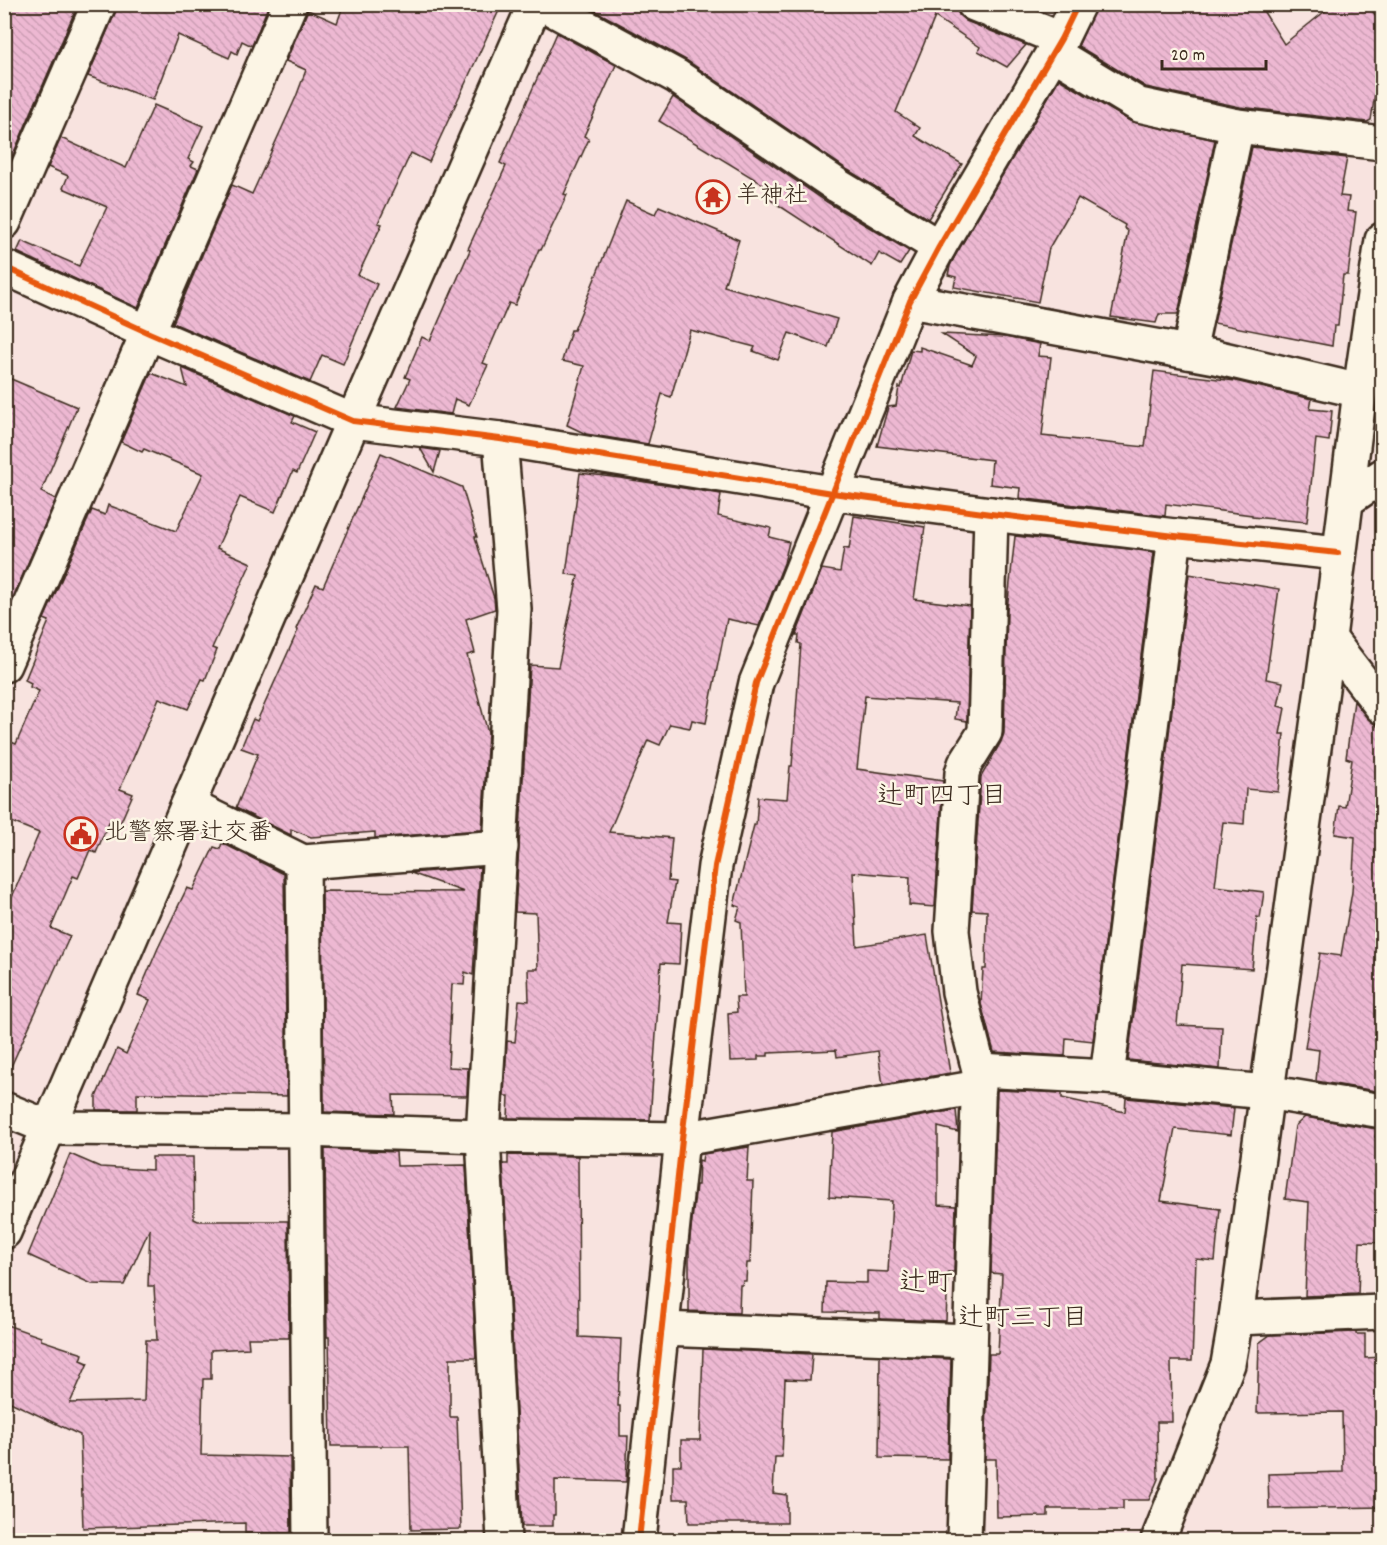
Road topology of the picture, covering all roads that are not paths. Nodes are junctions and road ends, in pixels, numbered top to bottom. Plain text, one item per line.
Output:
1 (99, 4) edge
2 (290, 4) edge
3 (535, 4) edge
4 (543, 4) edge
5 (974, 4) edge
6 (1078, 4) edge
7 (1057, 46) junction
8 (1237, 126) junction
9 (1383, 143) edge
10 (4, 222) edge
11 (1383, 240) edge
12 (939, 247) junction
13 (4, 267) edge
14 (910, 301) junction
15 (149, 333) junction
16 (1189, 352) junction
17 (1360, 391) junction
18 (353, 421) junction
19 (500, 439) junction
20 (1383, 476) edge
21 (832, 493) junction
22 (1347, 500) junction
23 (991, 514) junction
24 (1175, 536) junction
25 (1338, 553) junction
26 (1329, 638) junction
27 (4, 665) edge
28 (1383, 707) edge
29 (188, 805) junction
30 (501, 847) junction
31 (303, 862) junction
32 (1107, 1077) junction
33 (979, 1078) junction
34 (1266, 1092) junction
35 (4, 1109) edge
36 (1383, 1111) edge
37 (50, 1128) junction
38 (305, 1130) junction
39 (483, 1136) junction
40 (682, 1139) junction
41 (4, 1232) edge
42 (1383, 1312) edge
43 (1236, 1318) junction
44 (662, 1329) junction
45 (970, 1341) junction
46 (310, 1540) edge
47 (504, 1540) edge
48 (639, 1540) edge
49 (964, 1540) edge
50 (1158, 1540) edge

1 - 10 street
2 - 15 street
3 - 18 street
4 - 12 street
5 - 7 street
6 - 7 street
7 - 8 street
7 - 12 street
8 - 9 street
8 - 16 street
11 - 17 street
12 - 14 street
13 - 15 street
14 - 16 street
14 - 21 street
15 - 18 street
15 - 27 street
16 - 17 street
17 - 22 street
18 - 19 street
18 - 29 street
19 - 21 street
19 - 30 street
20 - 22 street
21 - 23 street
21 - 40 street
22 - 25 street
23 - 24 street
23 - 33 street
24 - 25 street
24 - 32 street
25 - 26 street
26 - 28 street
26 - 34 street
29 - 31 street
29 - 37 street
30 - 31 street
30 - 39 street
31 - 38 street
32 - 33 street
32 - 34 street
33 - 40 street
33 - 45 street
34 - 36 street
34 - 43 street
35 - 37 street
37 - 38 street
37 - 41 street
38 - 39 street
38 - 46 street
39 - 40 street
39 - 47 street
40 - 44 street
42 - 43 street
43 - 50 street
44 - 45 street
44 - 48 street
45 - 49 street

